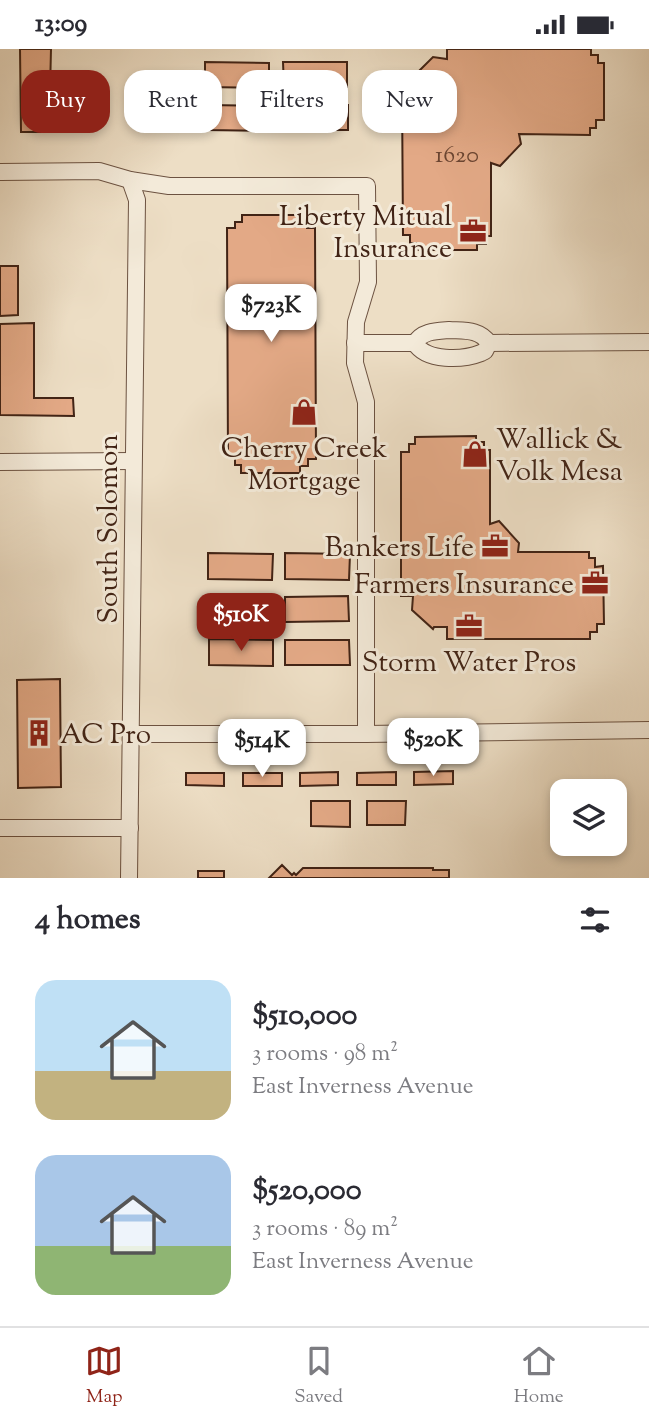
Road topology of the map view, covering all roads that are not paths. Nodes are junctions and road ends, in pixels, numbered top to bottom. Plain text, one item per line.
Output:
1 (0, 172) edge
2 (130, 180) junction
3 (355, 342) junction
4 (649, 342) edge
5 (415, 343) junction
6 (489, 343) junction
7 (133, 461) junction
8 (0, 462) edge
9 (649, 730) edge
10 (132, 734) junction
11 (366, 734) junction
12 (0, 828) edge
13 (130, 828) junction
14 (130, 878) edge

1 - 2 street
2 - 3 street
2 - 7 street, South Solomon
3 - 5 street
3 - 11 street
4 - 6 street
5 - 6 street
5 - 6 street
7 - 8 street
7 - 10 street, South Solomon
9 - 11 street
10 - 11 street
10 - 13 street, South Solomon
12 - 13 street
13 - 14 street, South Solomon

